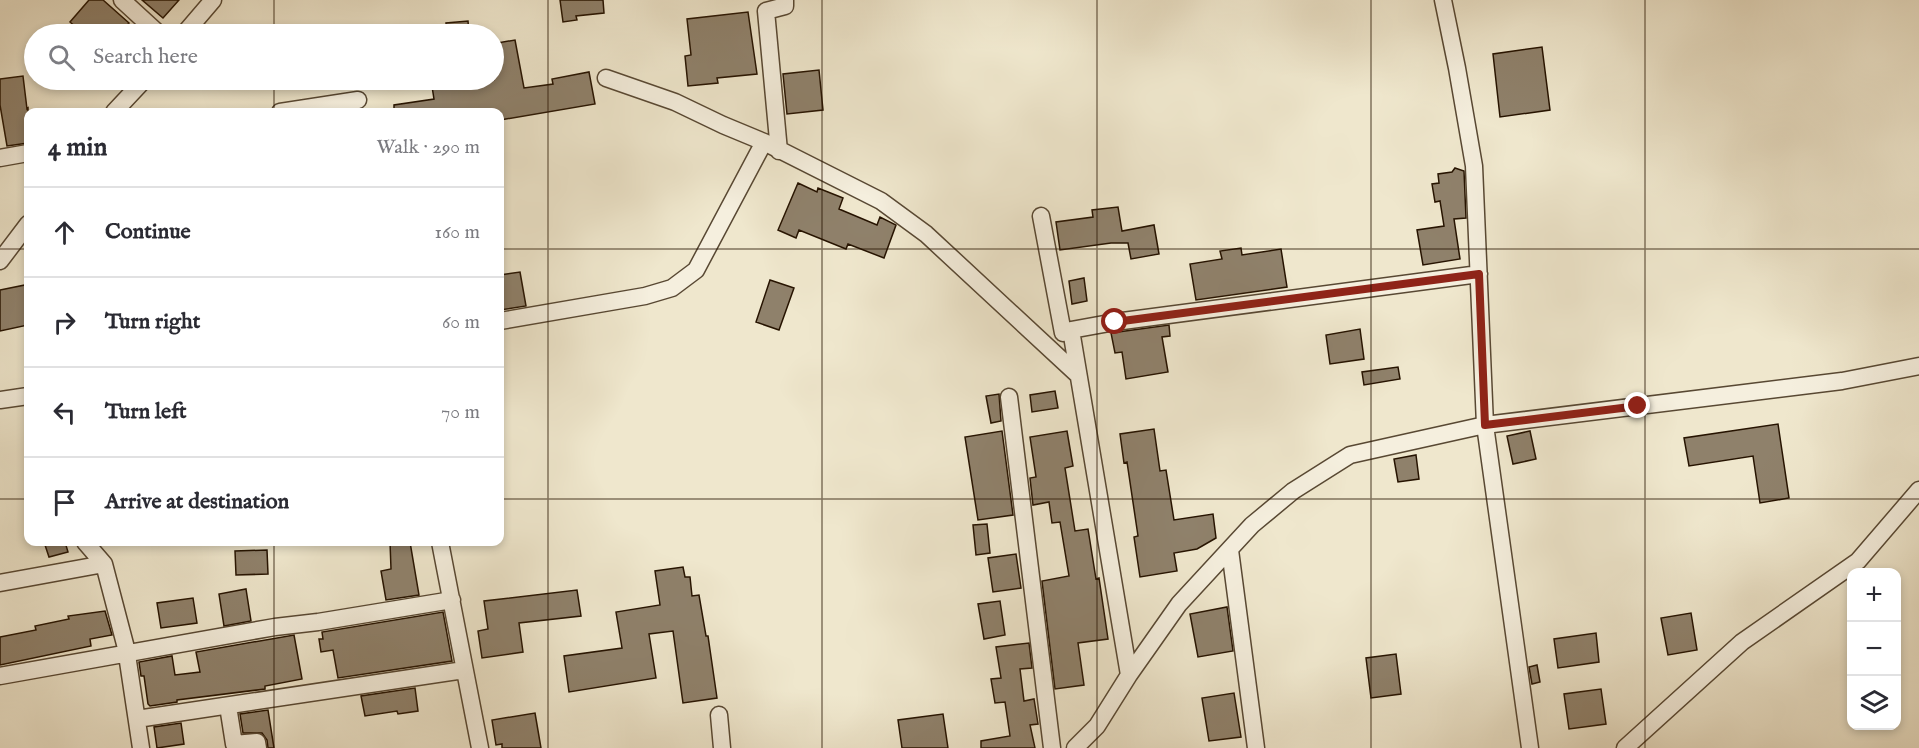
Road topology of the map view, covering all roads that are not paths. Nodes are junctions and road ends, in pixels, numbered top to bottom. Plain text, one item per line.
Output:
1 (122, 0) edge
2 (213, 0) edge
3 (785, 0) edge
4 (1443, 0) edge
5 (148, 24) edge
6 (193, 24) edge
7 (606, 78) dead end
8 (135, 90) edge
9 (358, 100) dead end
10 (118, 108) edge
11 (306, 108) edge
12 (764, 142) junction
13 (779, 151) junction
14 (24, 154) edge
15 (0, 158) edge
16 (1041, 216) dead end
17 (24, 229) edge
18 (0, 261) edge
19 (1479, 274) junction
20 (504, 320) edge
21 (1071, 330) junction
22 (1919, 366) edge
23 (1078, 375) junction
24 (24, 397) edge
25 (1009, 397) dead end
26 (0, 400) edge
27 (1485, 425) junction
28 (1919, 490) edge
29 (88, 546) edge
30 (441, 546) edge
31 (1230, 550) junction
32 (104, 564) junction
33 (0, 583) edge
34 (452, 600) junction
35 (126, 654) junction
36 (464, 670) junction
37 (1129, 675) junction
38 (0, 676) edge
39 (228, 706) junction
40 (719, 715) dead end
41 (137, 719) junction
42 (141, 748) edge
43 (258, 748) edge
44 (480, 748) edge
45 (722, 748) edge
46 (1052, 748) edge
47 (1075, 748) edge
48 (1256, 748) edge
49 (1530, 748) edge
50 (1625, 748) edge

1 - 5 street
2 - 6 street
3 - 13 street
4 - 19 street
7 - 12 street
8 - 10 street
9 - 11 street
12 - 13 street
12 - 20 street
13 - 23 street
14 - 15 street
16 - 21 street
17 - 18 street
19 - 21 street
19 - 27 street
21 - 23 street
22 - 27 street
23 - 37 street
24 - 26 street
25 - 46 street
27 - 31 street
27 - 49 street
28 - 50 street
29 - 32 street
30 - 34 street
31 - 37 street
31 - 48 street
32 - 33 street
32 - 35 street
34 - 35 street
34 - 36 street
35 - 38 street
35 - 41 street
36 - 39 street
36 - 44 street
37 - 47 street
39 - 41 street
39 - 43 street
40 - 45 street
41 - 42 street

